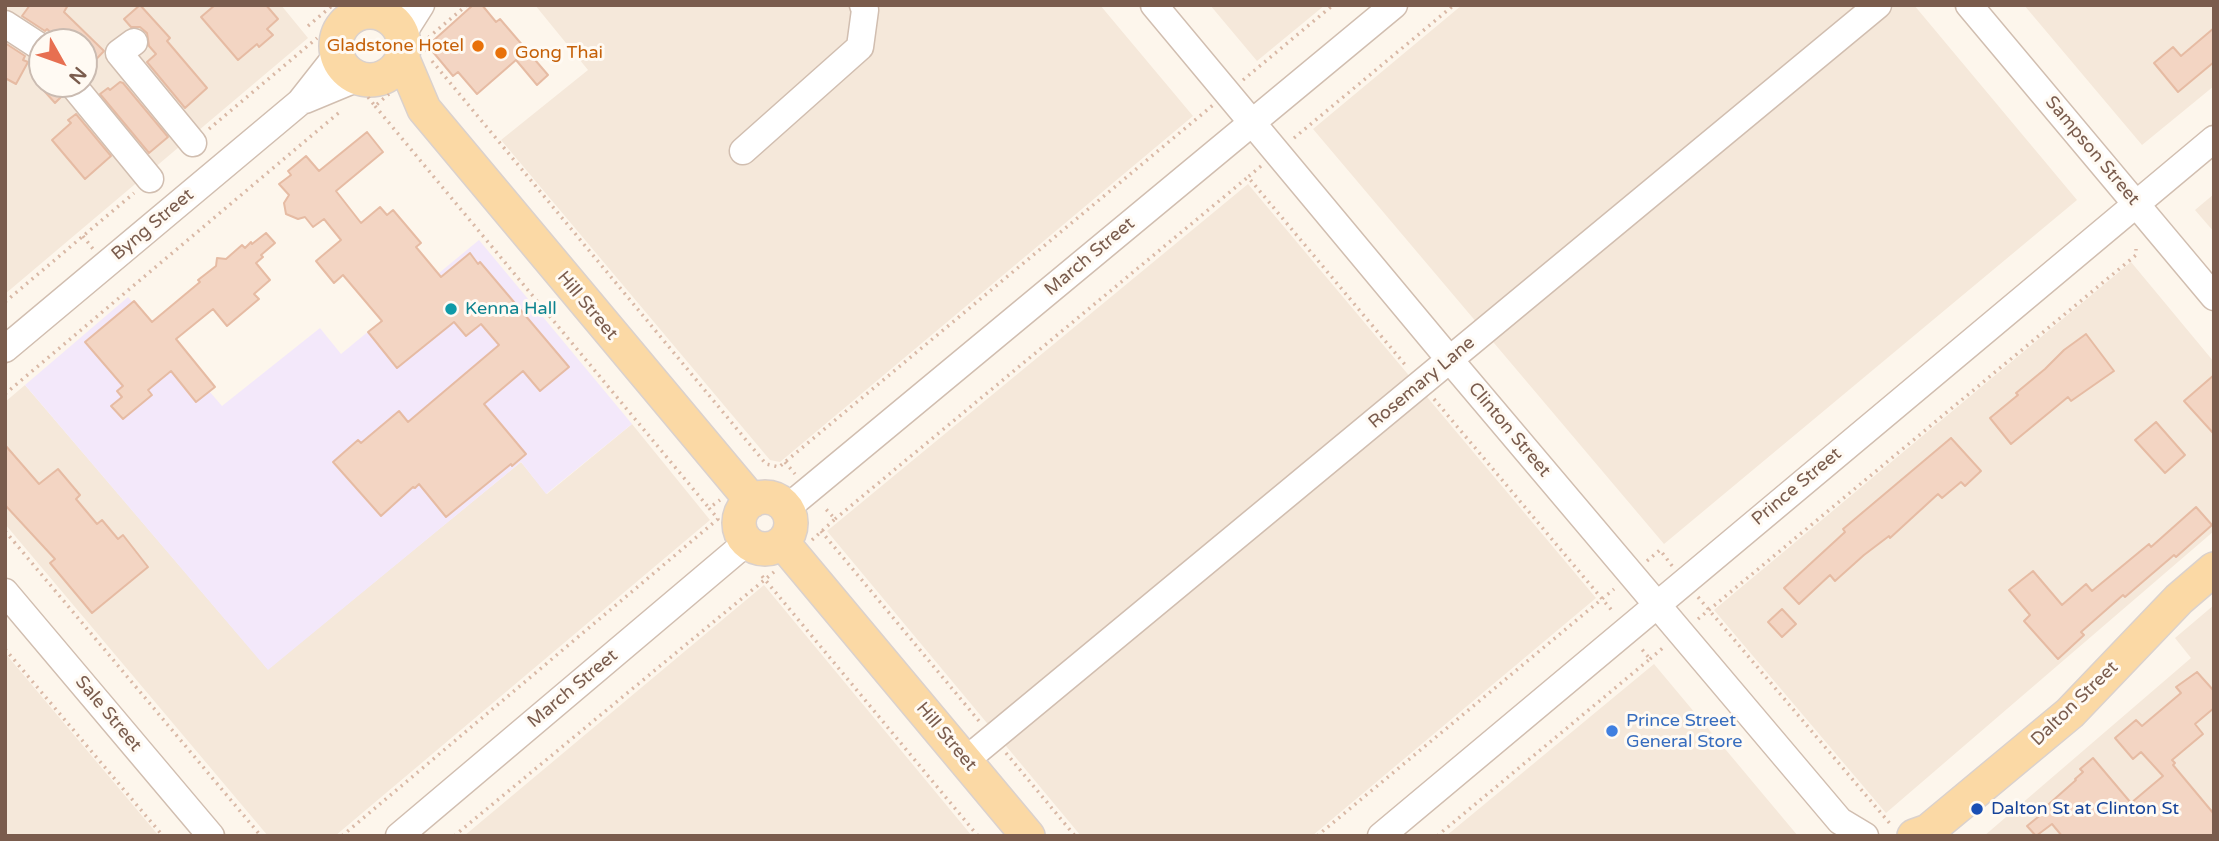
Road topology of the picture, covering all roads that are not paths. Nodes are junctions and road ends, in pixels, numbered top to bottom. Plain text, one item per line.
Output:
1 (421, 5) edge
2 (863, 5) edge
3 (1154, 5) edge
4 (1394, 5) edge
5 (1878, 5) edge
6 (1969, 5) edge
7 (7, 16) edge
8 (28, 35) edge
9 (358, 39) edge
10 (134, 42) dead end
11 (83, 98) edge
12 (1252, 123) junction
13 (2214, 139) edge
14 (193, 143) dead end
15 (743, 151) dead end
16 (150, 179) dead end
17 (2136, 204) junction
18 (2214, 297) edge
19 (5, 349) edge
20 (1450, 360) junction
21 (745, 494) junction
22 (787, 508) junction
23 (747, 542) junction
24 (783, 543) junction
25 (2214, 569) edge
26 (5, 592) edge
27 (1657, 606) junction
28 (965, 760) junction
29 (1843, 829) edge
30 (196, 831) edge
31 (1915, 832) edge
32 (399, 836) edge
33 (1028, 836) edge
34 (1381, 836) edge
35 (1865, 836) edge

1 - 9 street
2 - 15 street
3 - 12 street, Clinton Street
4 - 12 street, March Street
5 - 20 street, Rosemary Lane
6 - 17 street, Sampson Street
7 - 8 street
9 - 19 street, Byng Street
9 - 21 main road, Hill Street
10 - 14 street
11 - 16 street
12 - 20 street, Clinton Street
12 - 22 street, March Street
13 - 17 street, Prince Street
17 - 18 street, Sampson Street
17 - 27 street, Prince Street
20 - 27 street, Clinton Street
20 - 28 street, Rosemary Lane
21 - 22 main road
21 - 23 main road
22 - 24 main road
23 - 24 main road
23 - 32 street, March Street
24 - 28 main road, Hill Street
25 - 31 main road, Dalton Street
26 - 30 street, Sale Street
27 - 29 street, Clinton Street
27 - 34 street, Prince Street
28 - 33 main road, Hill Street
29 - 35 street, Clinton Street

